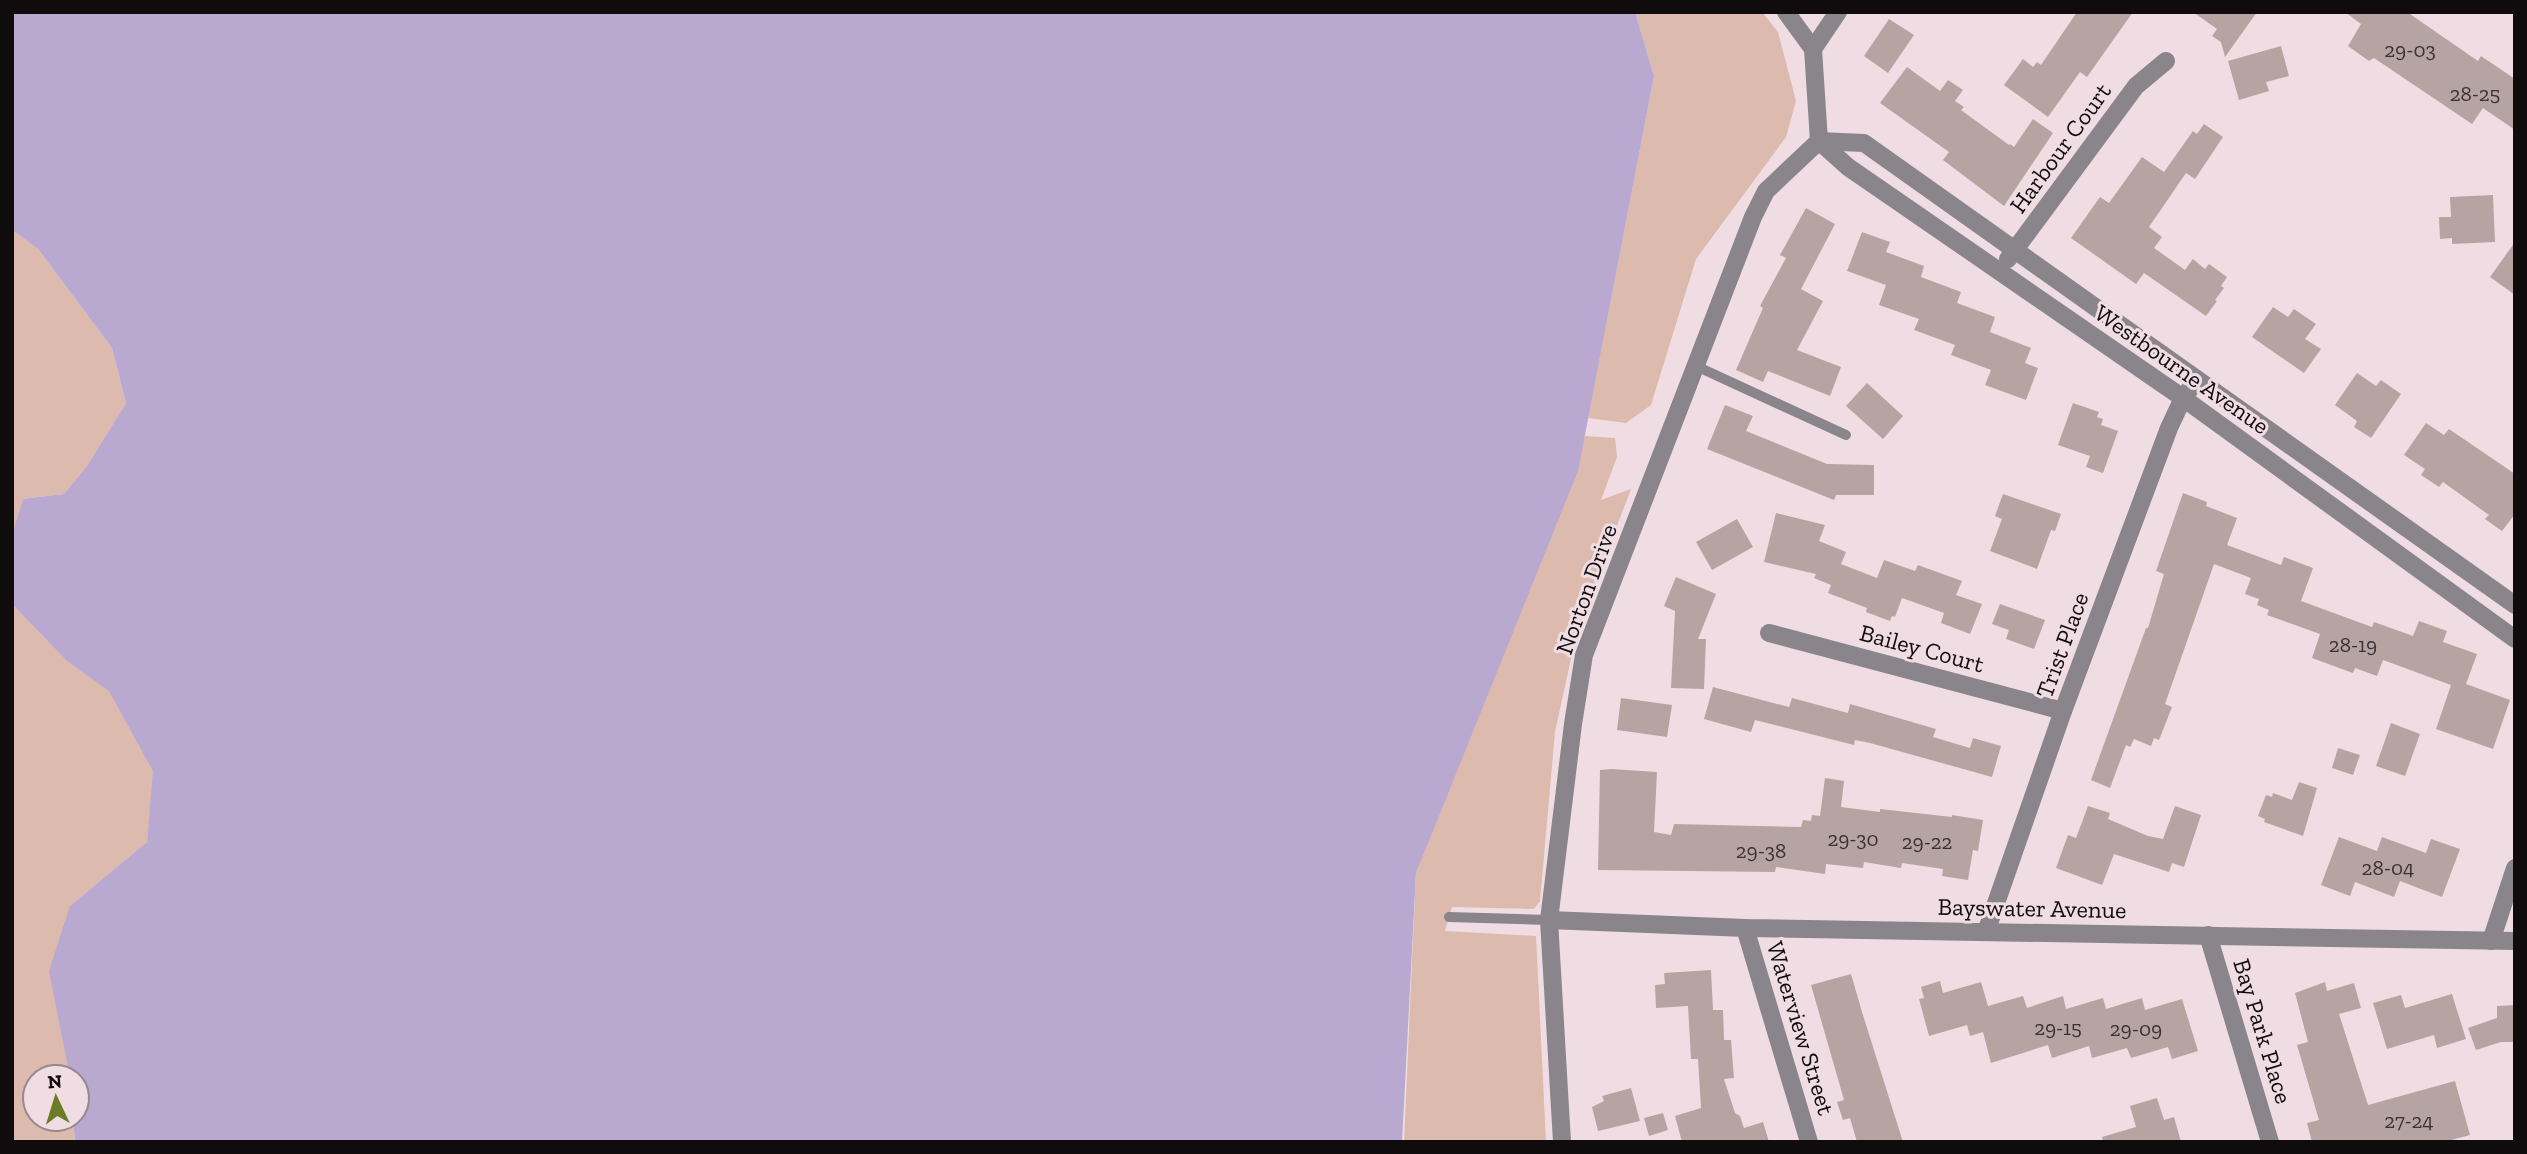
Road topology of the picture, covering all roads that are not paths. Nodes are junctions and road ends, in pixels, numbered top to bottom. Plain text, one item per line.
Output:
1 (1786, 12) edge
2 (1838, 12) edge
3 (1813, 49) junction
4 (2166, 61) dead end
5 (1819, 141) junction
6 (2014, 251) junction
7 (2000, 270) junction
8 (1696, 366) junction
9 (2197, 380) junction
10 (2183, 398) junction
11 (1846, 435) dead end
12 (2515, 605) edge
13 (1769, 633) dead end
14 (2515, 639) edge
15 (2063, 711) junction
16 (2515, 868) edge
17 (1449, 917) dead end
18 (1549, 920) junction
19 (1745, 928) junction
20 (1986, 932) junction
21 (2208, 935) junction
22 (2491, 941) junction
23 (2515, 941) edge
24 (1562, 1142) edge
25 (1809, 1142) edge
26 (2270, 1142) edge

1 - 3 street
2 - 3 street
3 - 5 street
4 - 6 street, Harbour Court
5 - 6 street, Westbourne Avenue
5 - 7 street, Westbourne Avenue
5 - 8 street, Norton Drive
6 - 7 street, Harbour Court
6 - 9 street, Westbourne Avenue
7 - 10 street, Westbourne Avenue
8 - 11 lane
8 - 18 street, Norton Drive
9 - 10 street, Trist Place
9 - 12 street, Westbourne Avenue
10 - 14 street, Westbourne Avenue
10 - 15 street, Trist Place
13 - 15 street, Bailey Court
15 - 20 street, Trist Place
16 - 22 street
17 - 18 lane
18 - 19 street, Bayswater Avenue
18 - 24 street, Norton Drive
19 - 20 street, Bayswater Avenue
19 - 25 street, Waterview Street
20 - 21 street, Bayswater Avenue
21 - 22 street, Bayswater Avenue
21 - 26 street, Bay Park Place
22 - 23 street, Bayswater Avenue

